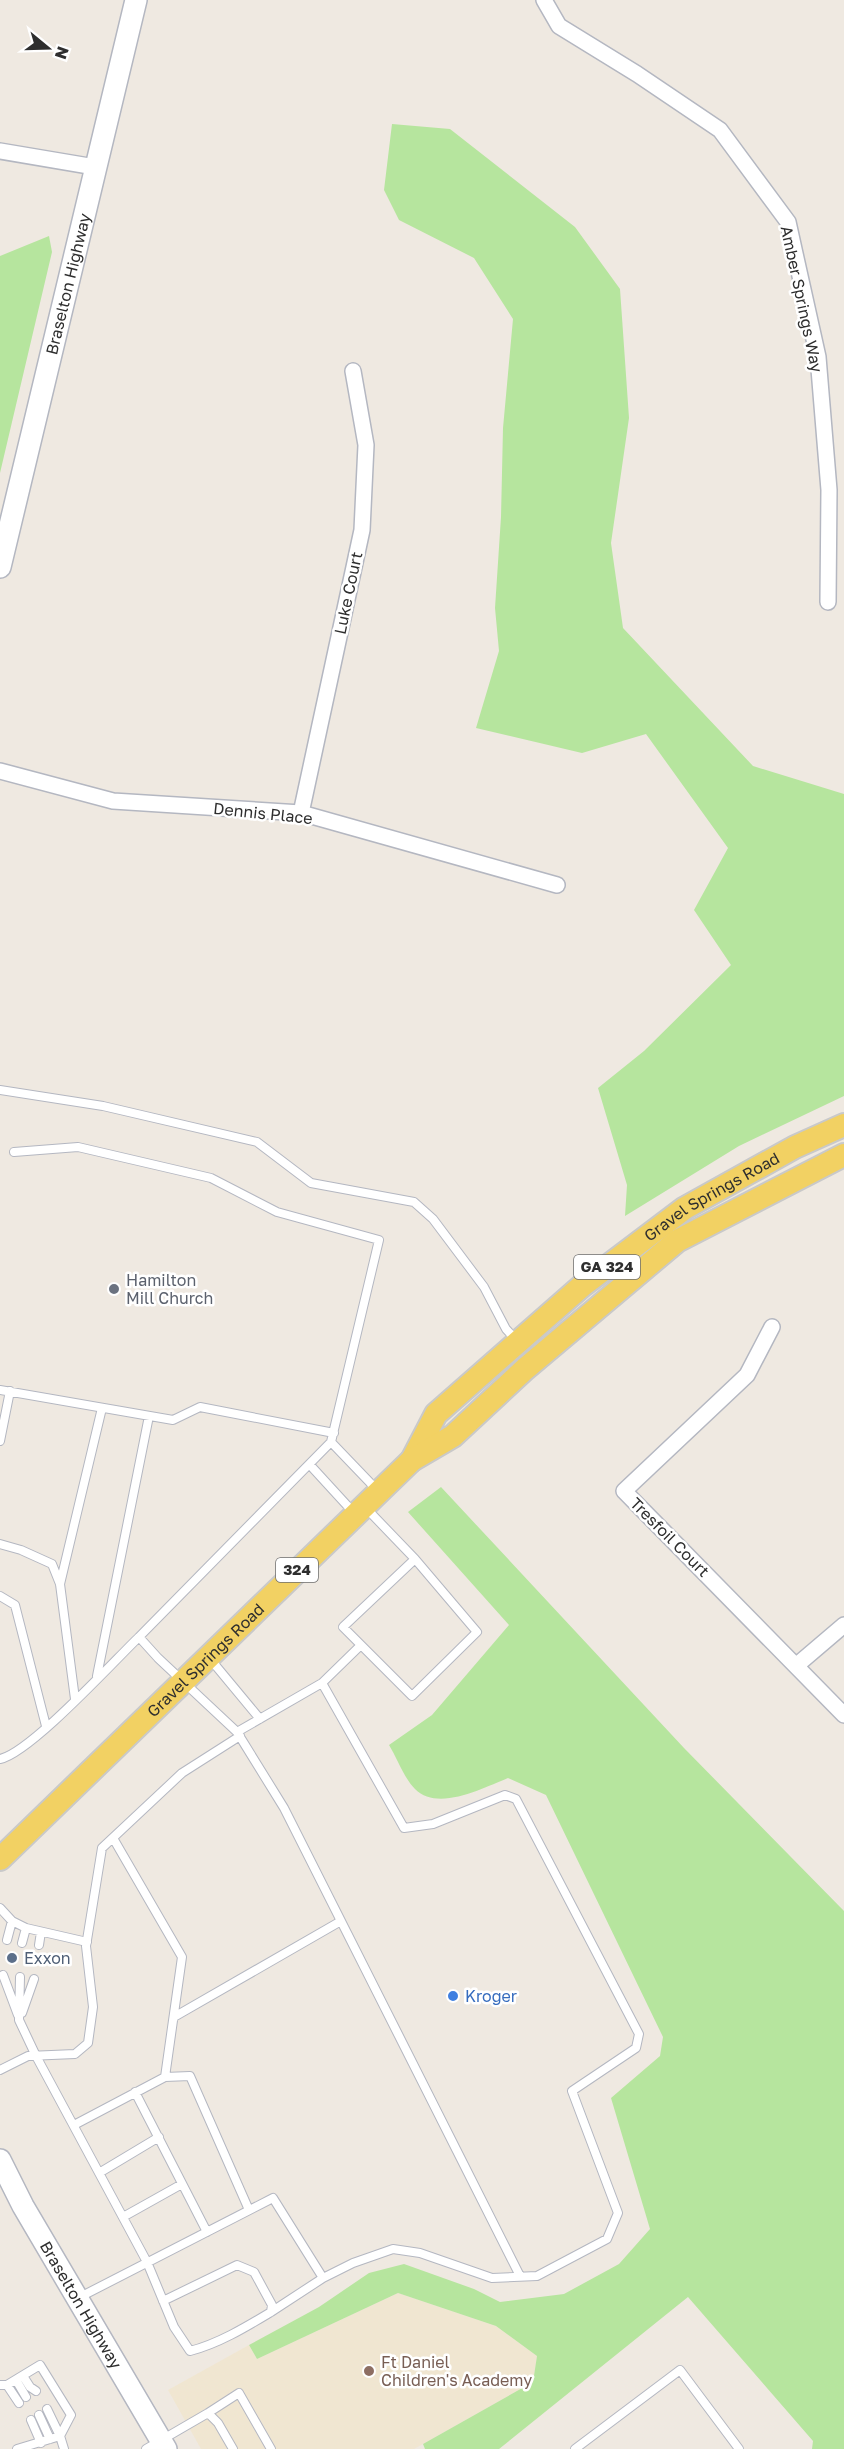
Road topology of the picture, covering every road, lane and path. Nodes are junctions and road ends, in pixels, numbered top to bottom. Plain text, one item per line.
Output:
1 (136, 0) edge
2 (544, 0) edge
3 (0, 151) edge
4 (95, 167) junction
5 (353, 371) dead end
6 (0, 567) edge
7 (828, 602) dead end
8 (0, 771) edge
9 (301, 813) junction
10 (557, 885) dead end
11 (0, 1090) edge
12 (844, 1125) edge
13 (14, 1152) dead end
14 (844, 1155) edge
15 (772, 1327) dead end
16 (518, 1342) junction
17 (0, 1390) edge
18 (10, 1391) junction
19 (102, 1408) junction
20 (149, 1416) junction
21 (334, 1433) junction
22 (0, 1442) edge
23 (331, 1442) junction
24 (412, 1460) junction
25 (310, 1466) junction
26 (366, 1504) junction
27 (0, 1544) edge
28 (415, 1559) junction
29 (60, 1584) junction
30 (0, 1596) edge
31 (844, 1625) edge
32 (139, 1637) junction
33 (362, 1645) junction
34 (208, 1656) junction
35 (797, 1665) junction
36 (97, 1678) junction
37 (183, 1680) junction
38 (322, 1683) junction
39 (75, 1699) junction
40 (844, 1715) edge
41 (260, 1719) junction
42 (46, 1726) junction
43 (239, 1734) junction
44 (0, 1759) edge
45 (40, 1820) junction
46 (113, 1838) junction
47 (0, 1844) edge
48 (0, 1859) edge
49 (0, 1908) edge
50 (12, 1921) junction
51 (341, 1921) junction
52 (26, 1928) junction
53 (41, 1932) junction
54 (7, 1940) dead end
55 (87, 1942) junction
56 (22, 1943) dead end
57 (39, 1945) dead end
58 (3, 1975) dead end
59 (20, 1977) dead end
60 (34, 1979) dead end
61 (174, 2017) junction
62 (20, 2020) junction
63 (36, 2056) junction
64 (0, 2070) edge
65 (165, 2077) junction
66 (135, 2092) junction
67 (74, 2126) junction
68 (159, 2138) junction
69 (0, 2160) edge
70 (99, 2173) junction
71 (182, 2184) junction
72 (249, 2210) junction
73 (123, 2217) junction
74 (207, 2232) junction
75 (147, 2262) junction
76 (520, 2276) junction
77 (323, 2278) junction
78 (77, 2299) junction
79 (163, 2301) junction
80 (271, 2312) junction
81 (19, 2378) junction
82 (3, 2385) edge
83 (36, 2391) dead end
84 (47, 2409) dead end
85 (208, 2413) junction
86 (39, 2415) dead end
87 (31, 2420) dead end
88 (60, 2436) junction
89 (50, 2439) junction
90 (41, 2443) junction
91 (158, 2446) edge
92 (17, 2449) edge
93 (64, 2449) edge
94 (232, 2449) edge
95 (271, 2449) edge
96 (575, 2449) edge
97 (739, 2449) edge

1 - 4 main road, Braselton Highway
2 - 7 street, Amber Springs Way
3 - 4 street
4 - 6 main road, Braselton Highway
5 - 9 street, Luke Court
8 - 9 street, Dennis Place
9 - 10 street, Dennis Place
11 - 16 lane
12 - 16 main road, Gravel Springs Road / GA 324
13 - 21 lane
14 - 24 main road, Gravel Springs Road / GA 324
15 - 35 street, Tresfoil Court
16 - 24 main road, Gravel Springs Road / GA 324
17 - 18 lane
18 - 19 lane
18 - 22 lane
19 - 20 lane
19 - 29 lane
20 - 21 lane
20 - 36 lane
21 - 23 lane
23 - 25 lane
23 - 26 lane
24 - 26 main road, Gravel Springs Road / 324
25 - 26 lane
25 - 32 lane
26 - 28 lane
26 - 34 main road, Gravel Springs Road / 324
27 - 29 lane
28 - 33 lane
28 - 33 lane
29 - 39 lane
30 - 42 lane
31 - 35 street
32 - 36 lane
32 - 37 lane
33 - 38 lane
34 - 37 main road, Gravel Springs Road / 324
34 - 41 lane
35 - 40 street
36 - 39 lane
37 - 43 lane
37 - 45 main road, Gravel Springs Road / 324
38 - 41 lane
38 - 76 lane
39 - 42 lane
41 - 43 lane
42 - 44 lane
43 - 46 lane
43 - 51 lane
45 - 47 main road
45 - 48 main road, Gravel Springs Road / 324
46 - 55 lane
46 - 61 lane
49 - 50 lane
50 - 52 lane
50 - 54 lane
51 - 61 lane
51 - 76 lane
52 - 53 lane
52 - 56 lane
53 - 55 lane
53 - 57 lane
55 - 63 lane
58 - 62 lane
59 - 62 lane
60 - 62 lane
61 - 65 lane
62 - 63 lane
63 - 64 lane
63 - 67 lane
65 - 66 lane
65 - 72 lane
66 - 67 lane
66 - 68 lane
67 - 70 lane
68 - 70 lane
68 - 71 lane
69 - 78 main road, Braselton Highway
70 - 73 lane
71 - 73 lane
71 - 74 lane
72 - 74 lane
72 - 77 lane
73 - 75 lane
74 - 75 lane
75 - 78 lane
75 - 79 lane
76 - 77 lane
77 - 80 lane
78 - 91 main road, Braselton Highway
79 - 80 lane
79 - 80 lane
81 - 82 lane
81 - 82 lane
81 - 83 lane
81 - 88 lane
84 - 88 lane
85 - 91 lane
85 - 94 lane
85 - 95 lane
86 - 89 lane
87 - 90 lane
88 - 89 lane
88 - 93 lane
89 - 90 lane
90 - 92 lane
96 - 97 lane

